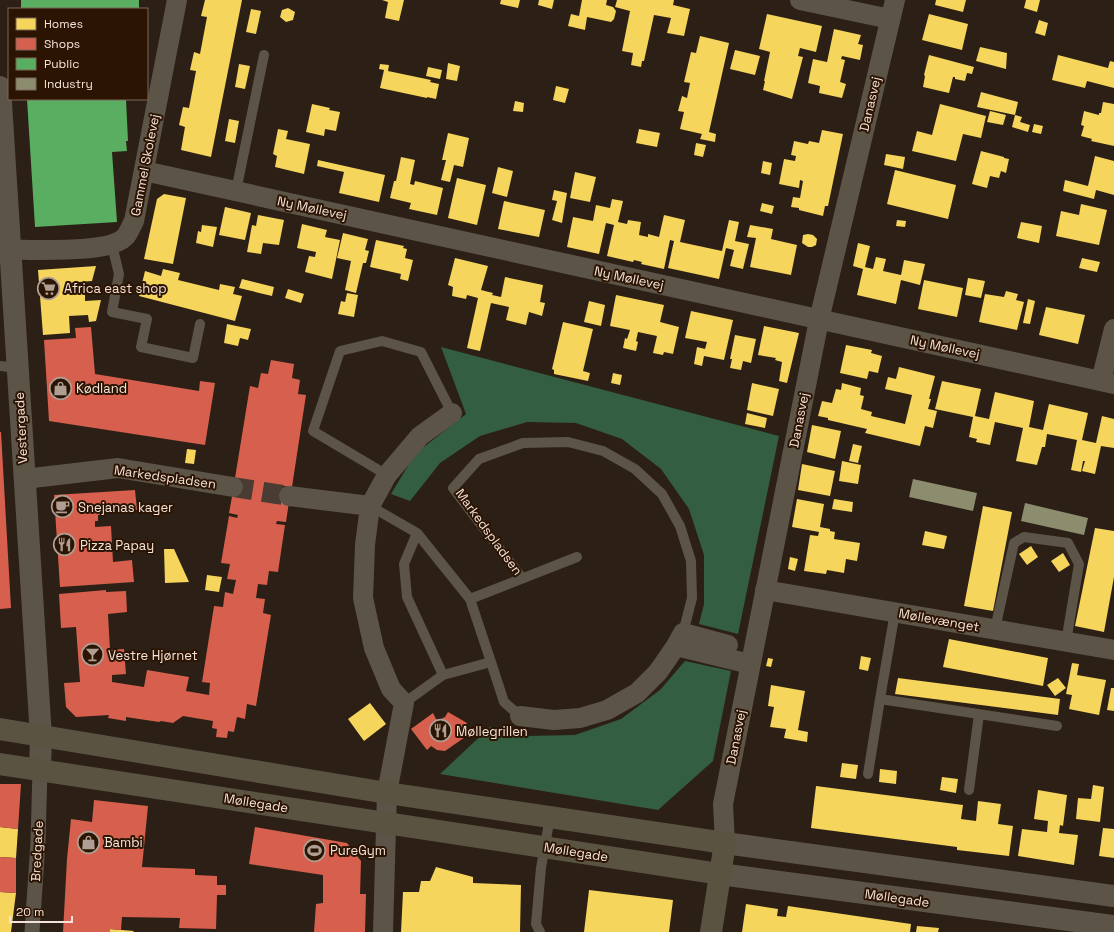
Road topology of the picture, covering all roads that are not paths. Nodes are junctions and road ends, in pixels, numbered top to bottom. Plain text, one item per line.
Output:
1 (177, 0) edge
2 (800, 0) edge
3 (895, 0) edge
4 (890, 19) junction
5 (264, 55) dead end
6 (0, 87) edge
7 (1, 132) edge
8 (144, 171) junction
9 (236, 191) junction
10 (112, 245) junction
11 (11, 250) junction
12 (819, 320) junction
13 (200, 324) dead end
14 (1114, 329) edge
15 (9, 367) edge
16 (1107, 383) edge
17 (452, 413) joint
18 (387, 475) junction
19 (24, 479) junction
20 (233, 487) tunnel mouth
21 (290, 496) tunnel mouth
22 (370, 506) junction
23 (417, 533) junction
24 (577, 557) dead end
25 (522, 578) junction
26 (765, 590) junction
27 (470, 599) junction
28 (896, 612) junction
29 (995, 629) junction
30 (680, 640) junction
31 (1066, 642) junction
32 (1114, 650) edge
33 (751, 658) junction
34 (491, 662) junction
35 (443, 675) junction
36 (880, 699) junction
37 (404, 703) junction
38 (979, 714) junction
39 (520, 716) joint
40 (1057, 726) dead end
41 (0, 729) edge
42 (41, 737) junction
43 (0, 764) edge
44 (40, 769) junction
45 (868, 774) dead end
46 (969, 790) dead end
47 (387, 793) junction
48 (550, 817) junction
49 (387, 823) junction
50 (725, 843) junction
51 (544, 847) junction
52 (720, 874) junction
53 (1114, 896) edge
54 (1114, 926) edge
55 (32, 932) edge
56 (383, 932) edge
57 (540, 932) edge
58 (711, 932) edge

1 - 8 street, Gammel Skolevej
2 - 4 street
3 - 4 street, Danasvej
4 - 12 street, Danasvej
5 - 9 lane
6 - 7 street, Vestergade
7 - 11 street, Vestergade
8 - 9 street, Ny Møllevej
8 - 10 street, Gammel Skolevej
9 - 12 street, Ny Møllevej
10 - 11 street, Gammel Skolevej
10 - 13 lane
11 - 15 street, Vestergade
12 - 16 street, Ny Møllevej
12 - 26 street, Danasvej
14 - 16 street
15 - 19 street, Vestergade
17 - 18 street
17 - 18 lane
18 - 22 street
19 - 20 street, Markedspladsen
19 - 42 street, Vestergade
21 - 22 street
22 - 23 lane
22 - 37 street
23 - 27 lane
23 - 35 lane
24 - 25 lane
25 - 27 lane
25 - 30 lane, Markedspladsen
26 - 28 street, Møllevænget
26 - 33 street, Danasvej
27 - 34 lane, Markedspladsen
28 - 29 street, Møllevænget
28 - 36 lane
29 - 31 street, Møllevænget
29 - 31 lane
30 - 33 street
30 - 39 street, Markedspladsen
31 - 32 street, Møllevænget
33 - 50 street, Danasvej
34 - 35 lane
34 - 39 lane, Markedspladsen
35 - 37 lane
36 - 38 lane
36 - 45 lane
37 - 47 street
38 - 40 lane
38 - 46 lane
41 - 42 main road
42 - 44 street, Vestergade
42 - 47 main road
43 - 44 main road, Møllegade
44 - 49 main road, Møllegade
44 - 55 street, Bredgade
47 - 48 main road
47 - 49 street
48 - 50 main road
48 - 51 lane
49 - 51 main road, Møllegade
49 - 56 street
50 - 52 main road
50 - 53 street
51 - 52 main road, Møllegade
51 - 57 lane
52 - 54 street, Møllegade
52 - 58 main road

